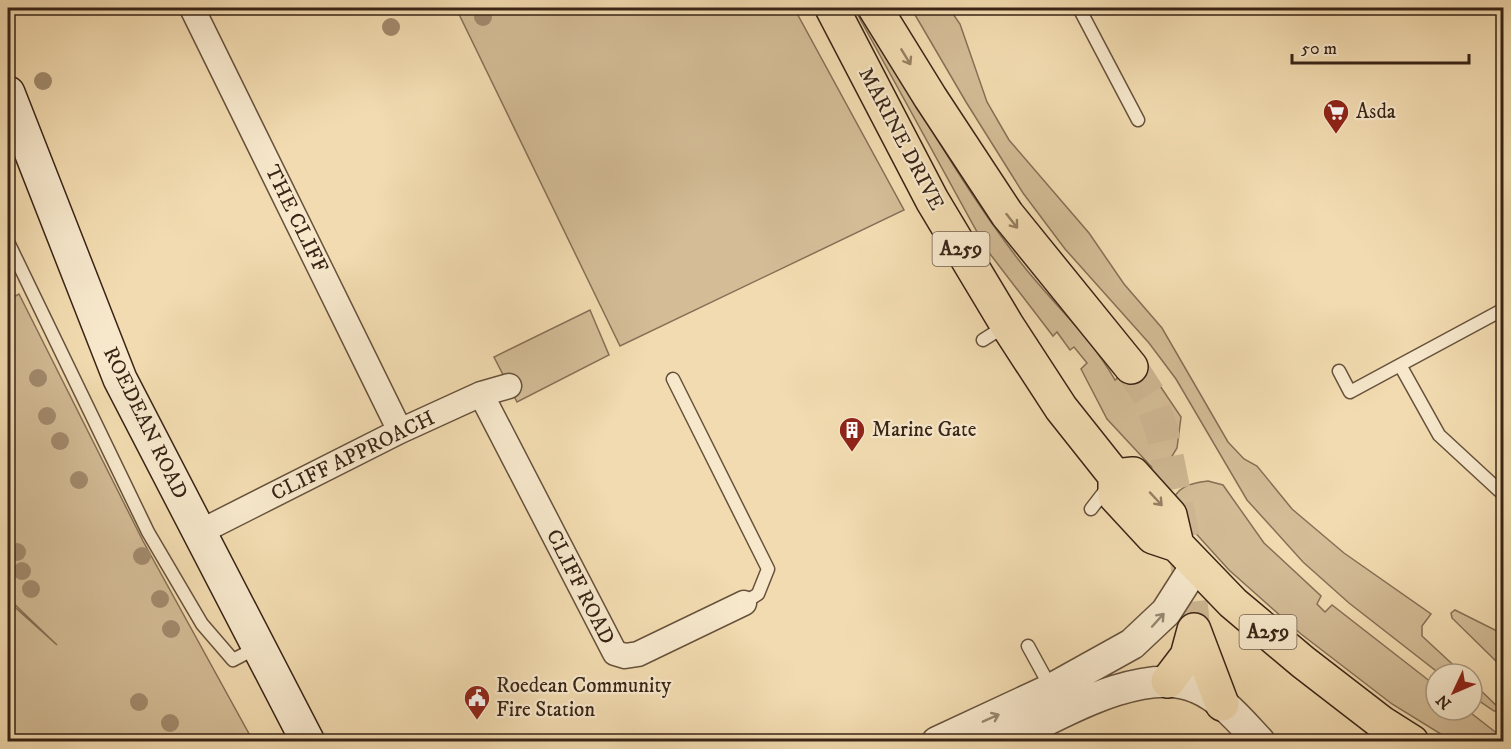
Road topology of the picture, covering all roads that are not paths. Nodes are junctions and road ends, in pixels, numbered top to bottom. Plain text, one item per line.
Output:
1 (192, 8) edge
2 (832, 8) edge
3 (875, 8) edge
4 (1079, 8) edge
5 (8, 93) edge
6 (1138, 120) dead end
7 (8, 242) edge
8 (1503, 309) edge
9 (1400, 365) junction
10 (1131, 367) tunnel mouth
11 (1338, 371) dead end
12 (673, 379) dead end
13 (509, 386) dead end
14 (481, 394) junction
15 (400, 431) junction
16 (1115, 476) junction
17 (1503, 495) edge
18 (1091, 509) dead end
19 (200, 532) junction
20 (1186, 555) junction
21 (744, 603) joint
22 (1028, 646) dead end
23 (258, 647) junction
24 (1168, 681) junction
25 (1051, 689) junction
26 (1222, 704) junction
27 (308, 741) edge
28 (937, 741) edge
29 (1003, 741) edge
30 (1260, 741) edge
31 (1412, 741) edge

1 - 15 street, THE CLIFF
2 - 16 main road, MARINE DRIVE / A259
3 -> 10 main road
4 - 6 lane
5 - 19 main road, ROEDEAN ROAD
7 - 23 lane
8 - 9 lane
9 - 11 lane
9 - 17 lane
12 - 21 lane
13 - 14 street, CLIFF APPROACH
14 - 15 street, CLIFF APPROACH
14 - 21 street, CLIFF ROAD
15 - 19 street, CLIFF APPROACH
16 - 18 lane
16 - 20 main road
19 - 23 main road, ROEDEAN ROAD
25 -> 20 street
20 - 31 main road, A259
22 - 25 lane
23 - 27 main road, ROEDEAN ROAD
24 - 26 street
24 - 26 main road
24 - 29 street
28 -> 25 street
26 - 30 street

